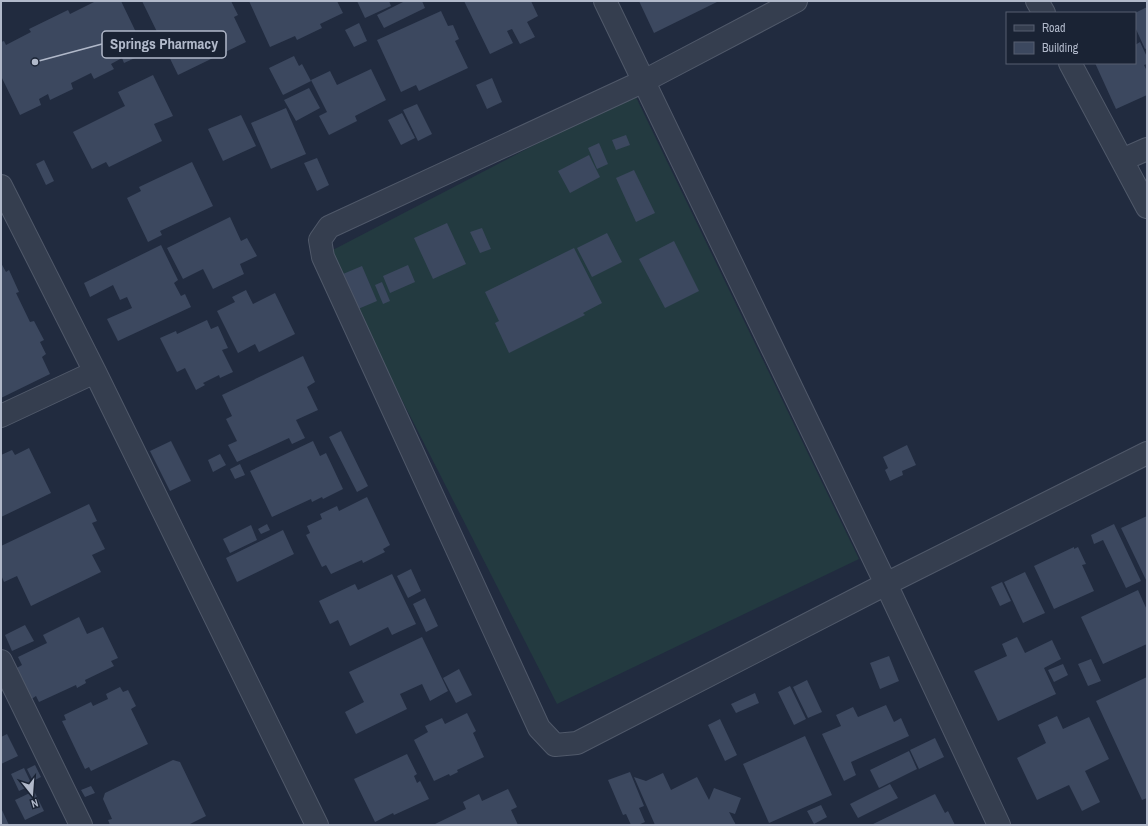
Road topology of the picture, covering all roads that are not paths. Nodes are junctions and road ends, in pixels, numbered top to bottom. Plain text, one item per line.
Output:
1 (605, 1) edge
2 (796, 1) edge
3 (1037, 1) edge
4 (1043, 12) edge
5 (1071, 64) edge
6 (644, 81) junction
7 (1147, 149) edge
8 (1122, 160) junction
9 (1, 186) edge
10 (1147, 207) edge
11 (95, 372) junction
12 (1, 416) edge
13 (1147, 453) edge
14 (886, 584) junction
15 (1, 661) edge
16 (81, 825) edge
17 (317, 825) edge
18 (999, 825) edge

1 - 6 street
2 - 6 street
3 - 4 street
5 - 8 street
6 - 14 street
6 - 14 street
7 - 8 street
8 - 10 street
9 - 11 street
11 - 12 street
11 - 17 street
13 - 14 street
14 - 18 street
15 - 16 street

